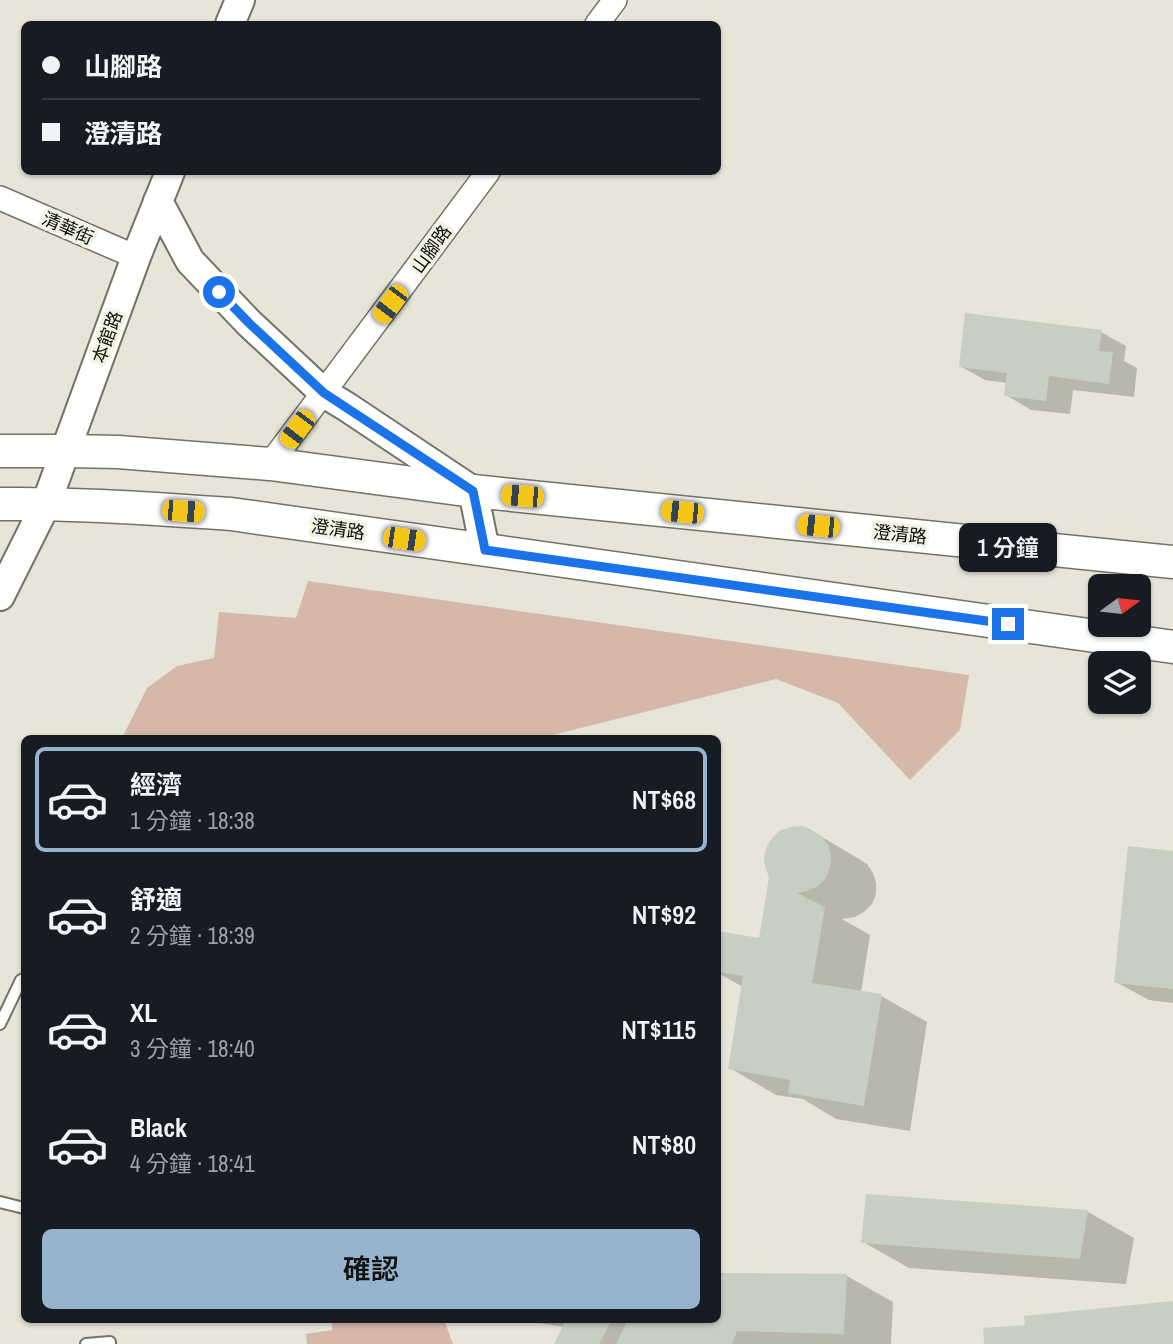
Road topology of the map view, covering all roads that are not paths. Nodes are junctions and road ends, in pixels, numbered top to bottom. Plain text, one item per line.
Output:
1 (240, 0) edge
2 (615, 0) edge
3 (231, 21) edge
4 (599, 21) edge
5 (169, 175) edge
6 (486, 175) edge
7 (0, 198) edge
8 (158, 201) junction
9 (136, 257) junction
10 (324, 393) junction
11 (66, 451) junction
12 (0, 452) edge
13 (270, 464) junction
14 (473, 491) junction
15 (0, 504) edge
16 (46, 504) junction
17 (485, 550) junction
18 (1173, 562) edge
19 (0, 596) edge
20 (1173, 647) edge
21 (21, 980) dead end
22 (0, 1024) edge
23 (0, 1202) edge
24 (21, 1207) edge
25 (86, 1344) edge
26 (110, 1344) edge

1 - 3 street
2 - 4 street
5 - 8 street, 本館路
6 - 10 street, 山腳路
7 - 9 street, 清華街
8 - 9 street, 本館路
8 - 10 street
9 - 11 street, 本館路
10 - 13 street, 山腳路
10 - 14 street
11 - 12 main road, 澄清路
11 - 13 main road, 澄清路
11 - 16 street, 本館路
13 - 14 main road, 澄清路
14 - 17 street
14 - 18 main road, 澄清路
15 - 16 main road, 澄清路
16 - 17 main road, 澄清路
16 - 19 street, 本館路
17 - 20 main road, 澄清路
21 - 22 lane
23 - 24 lane
25 - 26 lane

